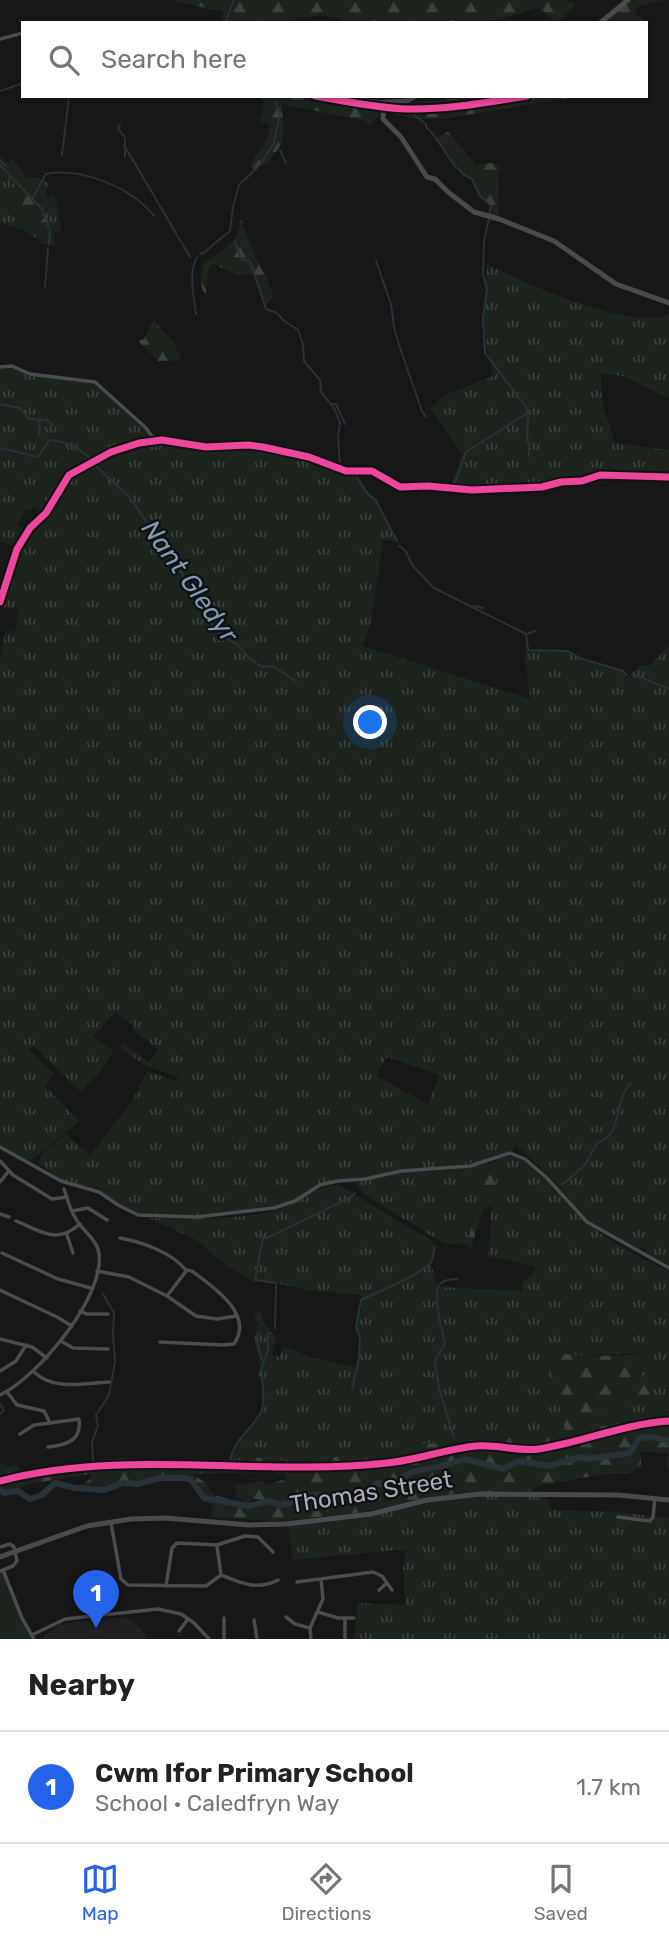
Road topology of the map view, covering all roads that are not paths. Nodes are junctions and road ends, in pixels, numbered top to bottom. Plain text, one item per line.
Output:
1 (628, 0) edge
2 (602, 21) edge
3 (21, 34) edge
4 (0, 39) edge
5 (352, 98) edge
6 (412, 98) edge
7 (384, 102) junction
8 (669, 303) edge
9 (0, 367) edge
10 (155, 440) junction
11 (669, 477) edge
12 (0, 602) edge
13 (0, 1147) edge
14 (0, 1161) edge
15 (8, 1171) junction
16 (0, 1182) edge
17 (64, 1189) dead end
18 (67, 1197) junction
19 (72, 1211) junction
20 (0, 1214) edge
21 (9, 1217) dead end
22 (107, 1220) dead end
23 (16, 1221) dead end
24 (80, 1224) junction
25 (67, 1234) junction
26 (120, 1238) dead end
27 (2, 1253) dead end
28 (74, 1253) dead end
29 (669, 1268) edge
30 (187, 1270) junction
31 (97, 1271) junction
32 (91, 1288) junction
33 (0, 1290) edge
34 (167, 1296) junction
35 (80, 1311) junction
36 (108, 1314) dead end
37 (236, 1315) junction
38 (72, 1326) junction
39 (0, 1339) edge
40 (61, 1341) junction
41 (160, 1342) dead end
42 (26, 1345) junction
43 (108, 1349) dead end
44 (47, 1358) junction
45 (0, 1371) edge
46 (34, 1372) junction
47 (108, 1382) dead end
48 (8, 1392) junction
49 (0, 1395) edge
50 (50, 1423) junction
51 (20, 1434) dead end
52 (48, 1447) dead end
53 (655, 1498) junction
54 (669, 1500) edge
55 (618, 1517) dead end
56 (111, 1521) junction
57 (217, 1545) junction
58 (0, 1548) edge
59 (16, 1552) junction
60 (273, 1552) dead end
61 (0, 1557) edge
62 (2, 1571) edge
63 (221, 1575) junction
64 (320, 1579) junction
65 (278, 1580) dead end
66 (297, 1582) dead end
67 (387, 1583) junction
68 (166, 1586) junction
69 (379, 1590) dead end
70 (393, 1590) dead end
71 (318, 1612) junction
72 (286, 1616) dead end
73 (224, 1618) dead end
74 (345, 1618) junction
75 (354, 1618) dead end
76 (188, 1619) junction
77 (253, 1621) dead end
78 (310, 1628) junction
79 (179, 1631) dead end
80 (33, 1637) edge
81 (209, 1639) edge
82 (224, 1639) edge
83 (257, 1639) edge
84 (311, 1639) edge
85 (345, 1639) edge

1 - 2 main road
3 - 4 street
5 - 7 street
6 - 7 main road
7 - 8 main road
9 - 10 street
10 - 11 street
10 - 12 street
13 - 29 street
14 - 15 street
15 - 16 street
15 - 18 street
17 - 18 street
18 - 19 street
19 - 22 street
19 - 24 street
20 - 21 street
23 - 25 street
24 - 25 street
24 - 31 street
25 - 28 street
26 - 30 street
27 - 32 street
30 - 34 street
30 - 37 street
31 - 32 street
31 - 34 street
32 - 35 street
33 - 38 street
34 - 37 street
35 - 36 street
35 - 38 street
37 - 41 street
38 - 40 street
39 - 42 street
40 - 43 street
40 - 44 street
42 - 44 street
42 - 45 street
44 - 46 street
46 - 47 street
46 - 48 street
48 - 49 street
48 - 50 street
50 - 51 street
50 - 52 street
53 - 54 main road, Thomas Street
53 - 55 street
53 - 56 main road, Thomas Street
56 - 59 main road, Thomas Street
56 - 68 street
57 - 60 street
57 - 63 street
57 - 68 street
58 - 59 street
59 - 61 main road, Thomas Street
59 - 62 street
62 - 80 street
63 - 65 street
63 - 68 street
64 - 66 street
64 - 67 street
64 - 71 street
67 - 69 street
67 - 70 street
71 - 74 street
71 - 78 street
72 - 78 street
73 - 82 street
74 - 75 street
74 - 85 street
76 - 79 street
76 - 80 street
76 - 81 street
77 - 83 street
78 - 84 street

